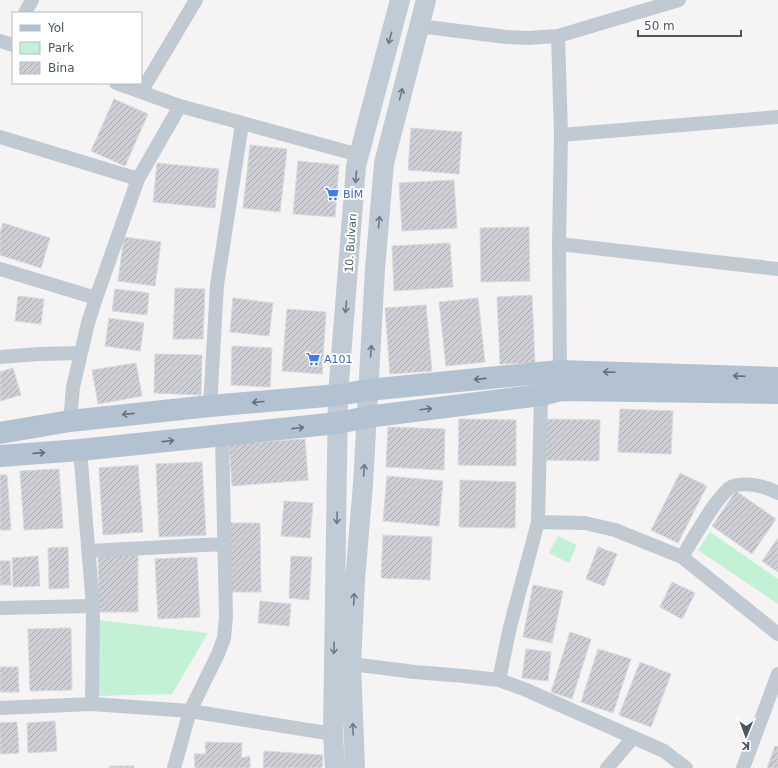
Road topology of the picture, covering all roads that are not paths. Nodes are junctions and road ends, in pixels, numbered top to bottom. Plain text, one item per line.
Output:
1 (32, 0) edge
2 (196, 0) edge
3 (400, 0) edge
4 (426, 0) edge
5 (679, 0) edge
6 (26, 12) edge
7 (419, 26) junction
8 (558, 36) junction
9 (119, 84) edge
10 (141, 92) junction
11 (180, 106) junction
12 (778, 117) edge
13 (242, 124) junction
14 (561, 135) junction
15 (0, 138) edge
16 (359, 155) junction
17 (138, 179) junction
18 (559, 244) junction
19 (0, 269) edge
20 (778, 269) edge
21 (96, 298) junction
22 (81, 353) junction
23 (0, 358) edge
24 (778, 378) edge
25 (554, 385) junction
26 (368, 390) junction
27 (778, 393) edge
28 (338, 395) junction
29 (210, 406) junction
30 (367, 417) junction
31 (70, 420) junction
32 (338, 423) junction
33 (0, 433) edge
34 (222, 436) junction
35 (80, 450) junction
36 (0, 456) edge
37 (778, 493) edge
38 (538, 522) junction
39 (223, 544) junction
40 (88, 551) junction
41 (682, 557) junction
42 (93, 606) junction
43 (0, 608) edge
44 (778, 634) edge
45 (351, 664) junction
46 (778, 674) edge
47 (499, 680) junction
48 (92, 704) junction
49 (0, 708) edge
50 (190, 711) junction
51 (333, 734) junction
52 (633, 738) junction
53 (174, 768) edge
54 (335, 768) edge
55 (355, 768) edge
56 (607, 768) edge
57 (686, 768) edge
58 (743, 768) edge

1 - 6 street
2 - 10 street
3 -> 16 main road, 10. Bulvarı
4 - 7 main road
5 - 8 street
7 - 8 street
26 -> 7 main road
8 - 14 street
9 - 10 street
10 - 11 street
11 - 13 street
11 - 17 street
12 - 14 street
13 - 16 street
13 - 29 street
14 - 18 street
15 - 17 street
16 -> 28 main road, 10. Bulvarı
17 - 21 street
18 - 20 street
18 - 25 street
19 - 21 street
21 - 22 street
22 - 23 street
22 - 31 street
24 -> 25 main road
25 -> 26 main road
25 - 27 main road
30 -> 25 main road
25 - 38 street
26 - 28 main road
26 - 30 main road
28 -> 29 main road
28 - 32 main road, 10. Bulvarı
29 -> 31 main road
30 - 32 main road
45 -> 30 main road
31 - 33 main road
34 -> 32 main road
32 -> 51 main road, 10. Bulvarı
35 -> 34 main road
34 - 39 street
36 -> 35 main road
35 - 40 street
37 - 41 street
38 - 41 street
38 - 47 street
39 - 40 street
39 - 50 street
40 - 42 street
41 - 44 street
42 - 43 street
42 - 48 street
45 - 47 street
55 -> 45 main road
46 - 58 street
47 - 52 street
48 - 49 street
48 - 50 street
50 - 51 street
50 - 53 street
51 - 54 main road, 10. Bulvarı
52 - 56 street
52 - 57 street

